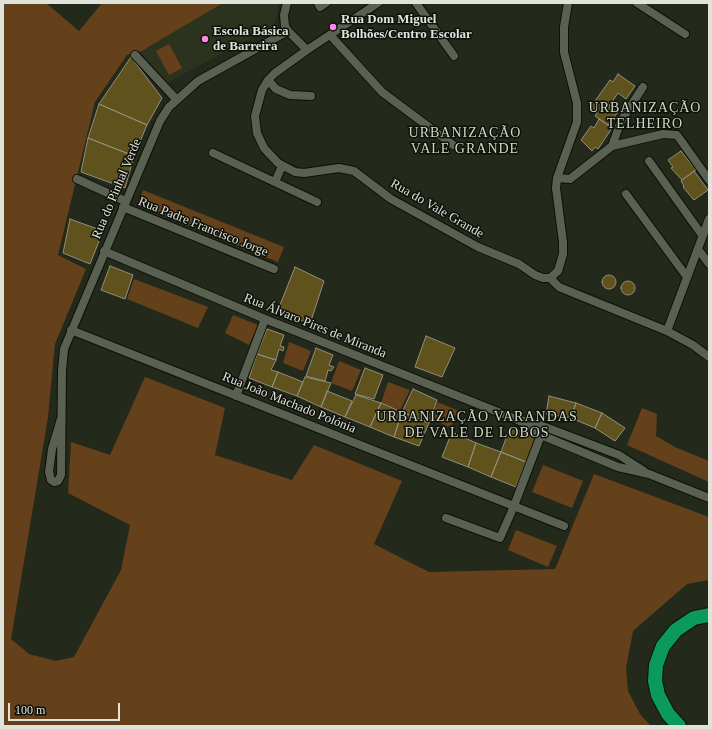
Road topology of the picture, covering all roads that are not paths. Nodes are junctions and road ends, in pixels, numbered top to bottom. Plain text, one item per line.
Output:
1 (287, 3) edge
2 (318, 3) edge
3 (326, 3) edge
4 (378, 3) edge
5 (416, 3) edge
6 (568, 3) edge
7 (637, 3) edge
8 (288, 32) junction
9 (685, 34) dead end
10 (331, 36) junction
11 (307, 50) junction
12 (135, 55) dead end
13 (454, 56) dead end
14 (268, 80) junction
15 (643, 87) dead end
16 (312, 96) dead end
17 (176, 100) junction
18 (453, 145) dead end
19 (612, 146) junction
20 (213, 153) dead end
21 (649, 160) dead end
22 (282, 166) junction
23 (557, 178) junction
24 (76, 179) dead end
25 (709, 180) edge
26 (275, 182) junction
27 (626, 194) dead end
28 (317, 202) dead end
29 (124, 204) junction
30 (709, 219) edge
31 (702, 235) junction
32 (698, 249) junction
33 (104, 251) junction
34 (709, 264) edge
35 (274, 269) dead end
36 (688, 277) junction
37 (550, 278) junction
38 (265, 319) junction
39 (71, 330) junction
40 (667, 331) junction
41 (709, 356) edge
42 (236, 396) junction
43 (61, 419) junction
44 (518, 420) junction
45 (541, 435) junction
46 (649, 474) junction
47 (709, 498) edge
48 (514, 506) junction
49 (446, 518) dead end
50 (564, 526) dead end
51 (709, 615) edge
52 (709, 625) edge
53 (678, 726) edge
54 (691, 726) edge

1 - 8 street
2 - 3 street
4 - 10 street, Rua do Vale Grande
5 - 13 street
6 - 23 street
7 - 9 street
8 - 11 street
8 - 17 street, Rua do Pinhal Verde
10 - 11 street, Rua do Vale Grande
10 - 18 street
11 - 14 street, Rua do Vale Grande
12 - 17 street
14 - 16 street
14 - 22 street, Rua do Vale Grande
15 - 19 street
17 - 29 street, Rua do Pinhal Verde
19 - 23 street
19 - 25 street
20 - 26 street
21 - 31 street
22 - 26 street
22 - 37 street, Rua do Vale Grande
23 - 37 street
24 - 29 street, Rua Padre Francisco Jorge
26 - 28 street
27 - 36 street
29 - 33 street, Rua do Pinhal Verde
29 - 35 street, Rua Padre Francisco Jorge
30 - 31 street
31 - 32 street
32 - 34 street
32 - 36 street
33 - 38 street, Rua Álvaro Pires de Miranda
33 - 39 street, Rua do Pinhal Verde
36 - 40 street
37 - 40 street
38 - 42 street
38 - 44 street, Rua Álvaro Pires de Miranda
39 - 42 street, Rua João Machado Polónia
39 - 43 street, Rua do Pinhal Verde
40 - 41 street
42 - 48 street, Rua João Machado Polónia
43 - 43 street, Rua do Pinhal Verde
44 - 45 street, Rua Álvaro Pires de Miranda
44 - 46 street, Rua Álvaro Pires de Miranda
45 - 46 street, Rua Álvaro Pires de Miranda
45 - 48 street
46 - 47 street, Rua Álvaro Pires de Miranda
48 - 49 street
48 - 50 street, Rua João Machado Polónia
51 - 53 highway
52 - 54 highway

